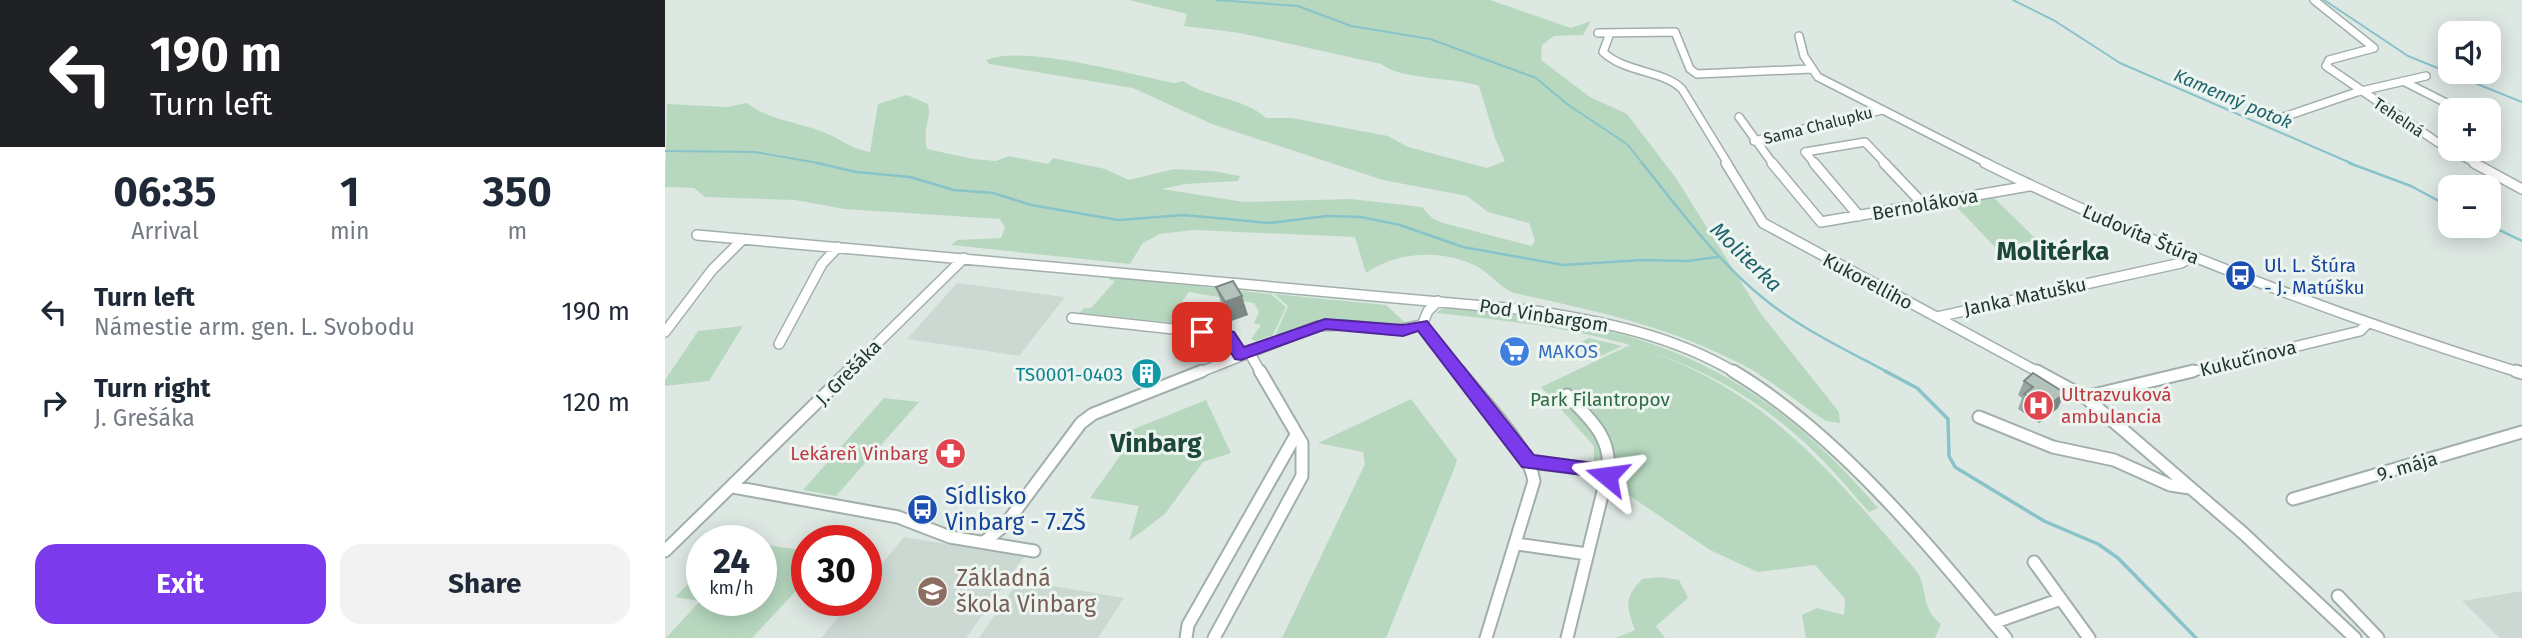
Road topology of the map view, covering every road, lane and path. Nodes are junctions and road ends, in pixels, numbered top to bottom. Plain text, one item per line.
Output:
1 (2314, 0) edge
2 (1598, 33) dead end
3 (1610, 33) junction
4 (1799, 36) dead end
5 (1811, 69) junction
6 (2426, 76) dead end
7 (2403, 81) junction
8 (2361, 91) junction
9 (2438, 99) edge
10 (1882, 110) junction
11 (1739, 117) dead end
12 (2278, 119) dead end
13 (1754, 141) junction
14 (2437, 142) joint
15 (2029, 186) junction
16 (2522, 189) edge
17 (1923, 204) junction
18 (1859, 216) junction
19 (1821, 222) joint
20 (697, 235) dead end
21 (743, 239) junction
22 (838, 247) junction
23 (2193, 256) junction
24 (964, 258) junction
25 (1438, 301) junction
26 (1937, 317) junction
27 (1072, 318) dead end
28 (2367, 324) junction
29 (1422, 325) junction
30 (665, 332) edge
31 (779, 344) dead end
32 (1245, 353) junction
33 (2522, 373) edge
34 (1567, 394) dead end
35 (2085, 397) junction
36 (1979, 417) dead end
37 (2522, 432) edge
38 (1296, 435) junction
39 (1529, 462) junction
40 (1608, 471) junction
41 (733, 486) junction
42 (2190, 488) junction
43 (2293, 499) dead end
44 (984, 542) junction
45 (1517, 544) junction
46 (665, 551) edge
47 (1034, 551) dead end
48 (1587, 554) junction
49 (2034, 562) dead end
50 (2338, 596) dead end
51 (2061, 599) junction
52 (1993, 623) junction
53 (1186, 638) edge
54 (1214, 638) edge
55 (1486, 638) edge
56 (1567, 638) edge
57 (2006, 638) edge
58 (2089, 638) edge
59 (2355, 638) edge
60 (2378, 638) edge

1 - 8 street, Tehelná
2 - 3 street
3 - 5 street
3 - 26 street, Kukorelliho
4 - 5 street
5 - 10 street, Ľudovíta Štúra
6 - 7 street, Tehelná
7 - 8 street, Tehelná
7 - 9 street, Tehelná
8 - 12 street, Tehelná
8 - 14 street, Tehelná
10 - 13 street, Sama Chalupku
10 - 15 street, Ľudovíta Štúra
11 - 13 street, Sama Chalupku
13 - 19 street, Sama Chalupku
14 - 16 street, Tehelná
15 - 17 street, Bernolákova
15 - 23 street, Ľudovíta Štúra
17 - 18 street, Bernolákova
17 - 18 street
18 - 19 street, Bernolákova
20 - 21 street, Pod Vinbargom
21 - 22 street, Pod Vinbargom
21 - 30 street
22 - 24 street, Pod Vinbargom
22 - 31 street
23 - 26 street, Janka Matušku
23 - 28 street, Ľudovíta Štúra
24 - 25 street, Pod Vinbargom
24 - 41 street, J. Grešáka
25 - 29 street
25 - 52 street, Pod Vinbargom
26 - 35 street, Kukorelliho
27 - 32 street
28 - 33 street, Ľudovíta Štúra
28 - 35 street, Kukučínova
29 - 32 street
29 - 39 street
32 - 38 street
32 - 44 street
34 - 40 street
35 - 42 street, Kukorelliho
36 - 42 street, Kukorelliho
37 - 43 street, 9. mája
38 - 53 street
38 - 54 street
39 - 40 street
39 - 45 street
40 - 48 street
41 - 44 street
41 - 46 street, J. Grešáka
42 - 59 street, Kukorelliho
44 - 47 street
45 - 48 street
45 - 55 street
48 - 56 street
49 - 51 street
50 - 60 street
51 - 52 street
51 - 58 street
52 - 57 street, Pod Vinbargom

